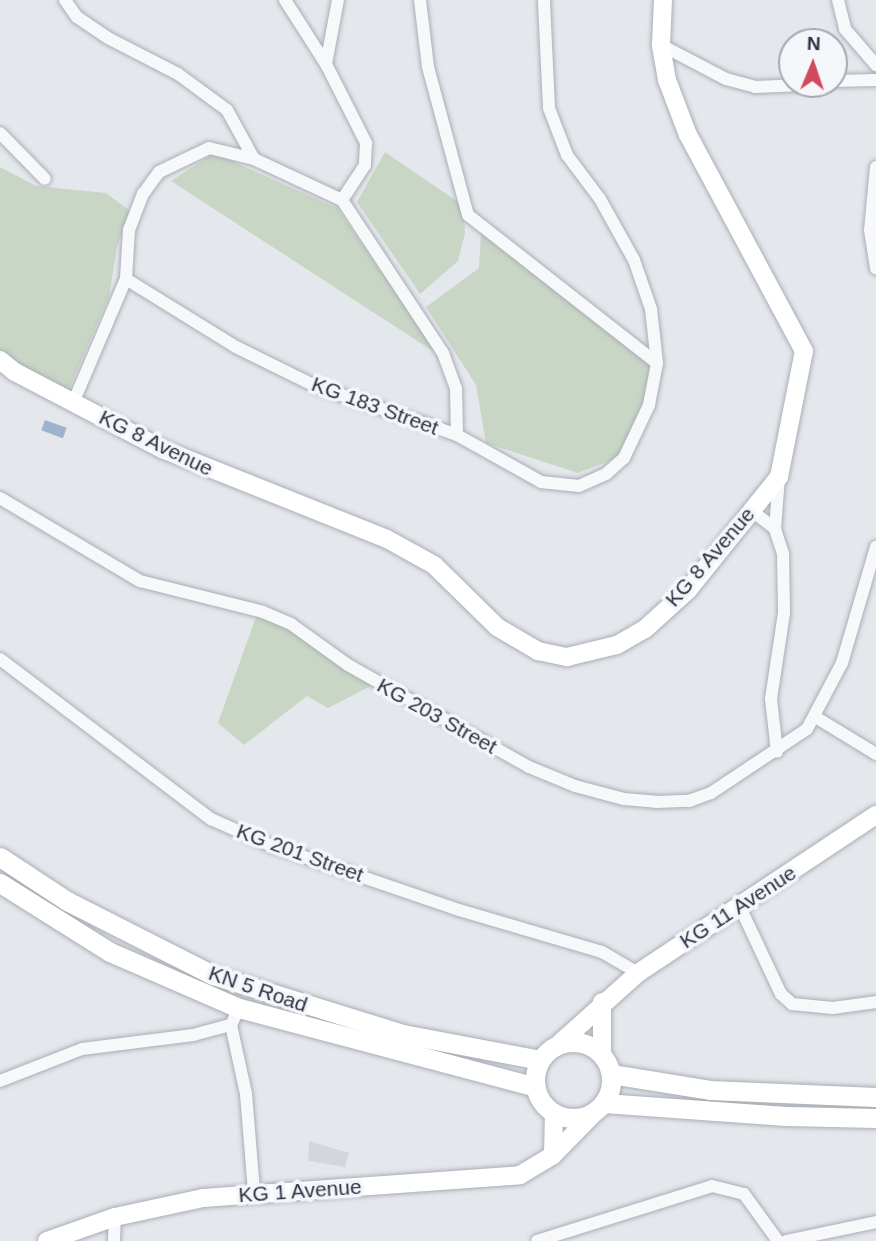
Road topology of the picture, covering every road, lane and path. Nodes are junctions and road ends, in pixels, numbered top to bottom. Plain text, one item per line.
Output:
1 (65, 0) edge
2 (285, 0) edge
3 (338, 0) edge
4 (420, 0) edge
5 (544, 0) edge
6 (663, 0) edge
7 (838, 0) edge
8 (661, 45) junction
9 (326, 64) junction
10 (876, 65) edge
11 (876, 80) edge
12 (848, 81) edge
13 (778, 87) edge
14 (0, 133) edge
15 (254, 159) junction
16 (876, 167) edge
17 (45, 179) dead end
18 (342, 200) junction
19 (876, 269) edge
20 (126, 279) junction
21 (0, 360) edge
22 (657, 363) junction
23 (73, 403) junction
24 (457, 435) junction
25 (779, 477) junction
26 (0, 498) edge
27 (751, 510) junction
28 (775, 529) junction
29 (876, 547) edge
30 (0, 660) edge
31 (817, 718) junction
32 (777, 752) junction
33 (876, 754) edge
34 (876, 815) edge
35 (0, 857) edge
36 (0, 883) edge
37 (740, 907) junction
38 (638, 973) junction
39 (603, 1002) junction
40 (876, 1002) edge
41 (235, 1017) junction
42 (560, 1043) junction
43 (602, 1055) junction
44 (540, 1060) junction
45 (611, 1074) junction
46 (0, 1081) edge
47 (535, 1087) junction
48 (876, 1097) edge
49 (601, 1106) junction
50 (554, 1113) junction
51 (876, 1118) edge
52 (553, 1155) junction
53 (254, 1192) junction
54 (114, 1217) junction
55 (876, 1222) edge
56 (791, 1240) edge
57 (47, 1241) edge
58 (114, 1241) edge
59 (537, 1241) edge
60 (778, 1241) edge

1 - 15 street
2 - 9 street
3 - 9 street
4 - 22 street
5 - 22 street
6 - 8 street, KG 8 Avenue
7 - 10 street
8 - 13 street
8 - 25 street, KG 8 Avenue
9 - 18 street
11 - 12 street
14 - 17 street
15 - 18 street
15 - 20 street
16 - 19 street
18 - 24 street, KG 183 Street
20 - 23 street
20 - 24 street, KG 183 Street
21 - 23 street, KG 8 Avenue
22 - 24 street
23 - 27 street, KG 8 Avenue
25 - 27 street, KG 8 Avenue
25 - 28 street
26 - 32 street, KG 203 Street
27 - 28 street
28 - 32 street
29 - 31 street
30 - 38 street, KG 201 Street
31 - 32 street, KG 203 Street
31 - 33 street
34 - 37 street, KG 11 Avenue
35 - 44 main road, KN 5 Road
36 - 41 main road, KN 5 Road
37 - 38 street, KG 11 Avenue
37 - 40 street
38 - 39 street, KG 11 Avenue
39 - 42 street, KG 11 Avenue
39 - 43 street
41 - 46 street
41 - 47 main road, KN 5 Road
41 - 53 street
42 - 43 main road
42 - 44 main road
43 - 45 main road
44 - 47 main road
45 - 48 main road
45 - 49 main road
47 - 50 main road
49 - 50 main road
49 - 51 main road
49 - 52 street, KG 1 Avenue
50 - 52 street
52 - 53 street, KG 1 Avenue
53 - 54 street, KG 1 Avenue
54 - 57 street, KG 1 Avenue
54 - 58 street
55 - 56 street
59 - 60 street

